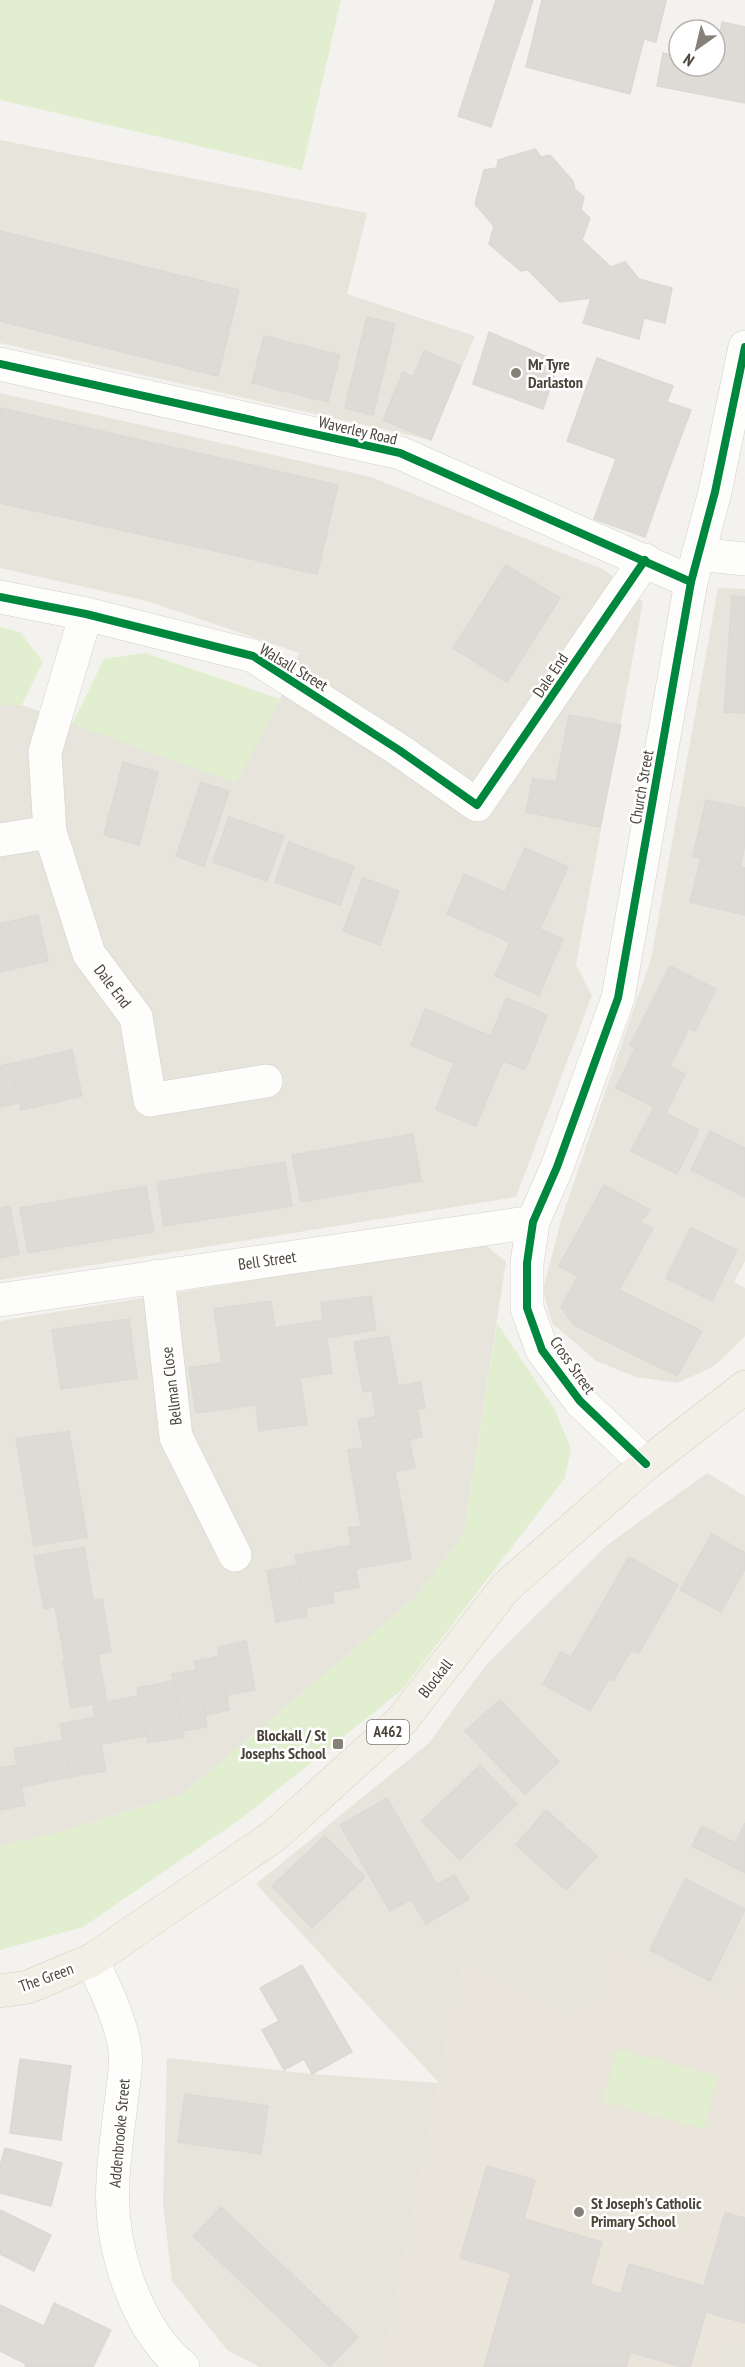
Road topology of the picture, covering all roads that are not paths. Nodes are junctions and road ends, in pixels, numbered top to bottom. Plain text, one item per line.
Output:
1 (745, 347) edge
2 (0, 364) edge
3 (645, 560) junction
4 (745, 560) edge
5 (694, 568) junction
6 (0, 597) edge
7 (86, 614) junction
8 (477, 805) joint
9 (50, 832) junction
10 (0, 840) edge
11 (266, 1081) dead end
12 (533, 1222) junction
13 (158, 1276) junction
14 (0, 1300) edge
15 (745, 1387) edge
16 (646, 1464) junction
17 (235, 1555) dead end
18 (92, 1960) junction
19 (0, 1991) edge
20 (179, 2365) edge

1 - 5 street, Church Street
2 - 3 street, Waverley Road
3 - 5 street, Waverley Road
3 - 8 street, Dale End
4 - 5 street, Waverley Road
5 - 12 street, Church Street
6 - 7 street, Walsall Street
7 - 8 street, Walsall Street
7 - 9 street, Dale End
9 - 10 street
9 - 11 street, Dale End
12 - 13 street, Bell Street
12 - 16 street, Cross Street
13 - 14 street, Bell Street
13 - 17 street, Bellman Close
15 - 16 main road, A462
16 - 18 main road, Blockall / A462
18 - 19 main road, The Green / A462
18 - 20 street, Addenbrooke Street

